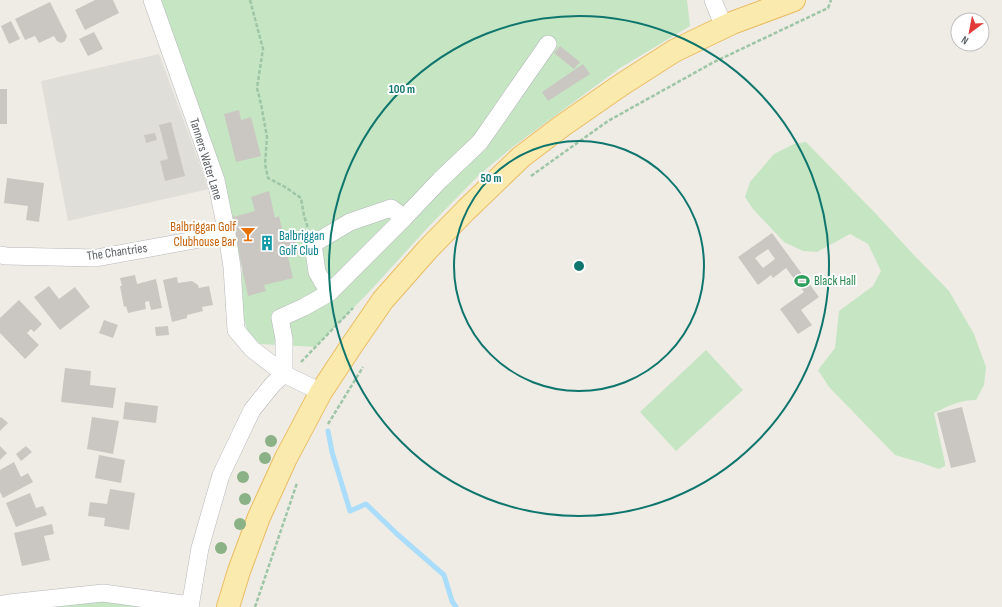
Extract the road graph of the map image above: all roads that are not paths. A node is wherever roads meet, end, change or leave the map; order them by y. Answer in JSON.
{"nodes":[{"id":1,"x":152,"y":0,"type":"edge"},
{"id":2,"x":714,"y":0,"type":"edge"},
{"id":3,"x":794,"y":0,"type":"edge"},
{"id":4,"x":764,"y":5,"type":"edge"},
{"id":5,"x":724,"y":27,"type":"junction"},
{"id":6,"x":548,"y":44,"type":"dead end"},
{"id":7,"x":404,"y":218,"type":"junction"},
{"id":8,"x":227,"y":234,"type":"junction"},
{"id":9,"x":2,"y":258,"type":"edge"},
{"id":10,"x":329,"y":293,"type":"junction"},
{"id":11,"x":284,"y":374,"type":"junction"},
{"id":12,"x":321,"y":392,"type":"junction"},
{"id":13,"x":7,"y":605,"type":"edge"},
{"id":14,"x":190,"y":606,"type":"edge"},
{"id":15,"x":228,"y":607,"type":"edge"}],
"edges":[{"from":1,"to":8,"type":"street","name":"Tanners Water Lane"},
{"from":2,"to":5,"type":"street"},
{"from":3,"to":4,"type":"main road"},
{"from":4,"to":5,"type":"main road"},
{"from":5,"to":12,"type":"main road"},
{"from":6,"to":7,"type":"street"},
{"from":7,"to":10,"type":"street"},
{"from":7,"to":10,"type":"street"},
{"from":8,"to":9,"type":"street","name":"The Chantries"},
{"from":8,"to":11,"type":"street","name":"Tanners Water Lane"},
{"from":10,"to":11,"type":"street"},
{"from":11,"to":12,"type":"street","name":"Tanners Water Lane"},
{"from":11,"to":14,"type":"street"},
{"from":12,"to":15,"type":"main road"},
{"from":13,"to":14,"type":"street"}]}
